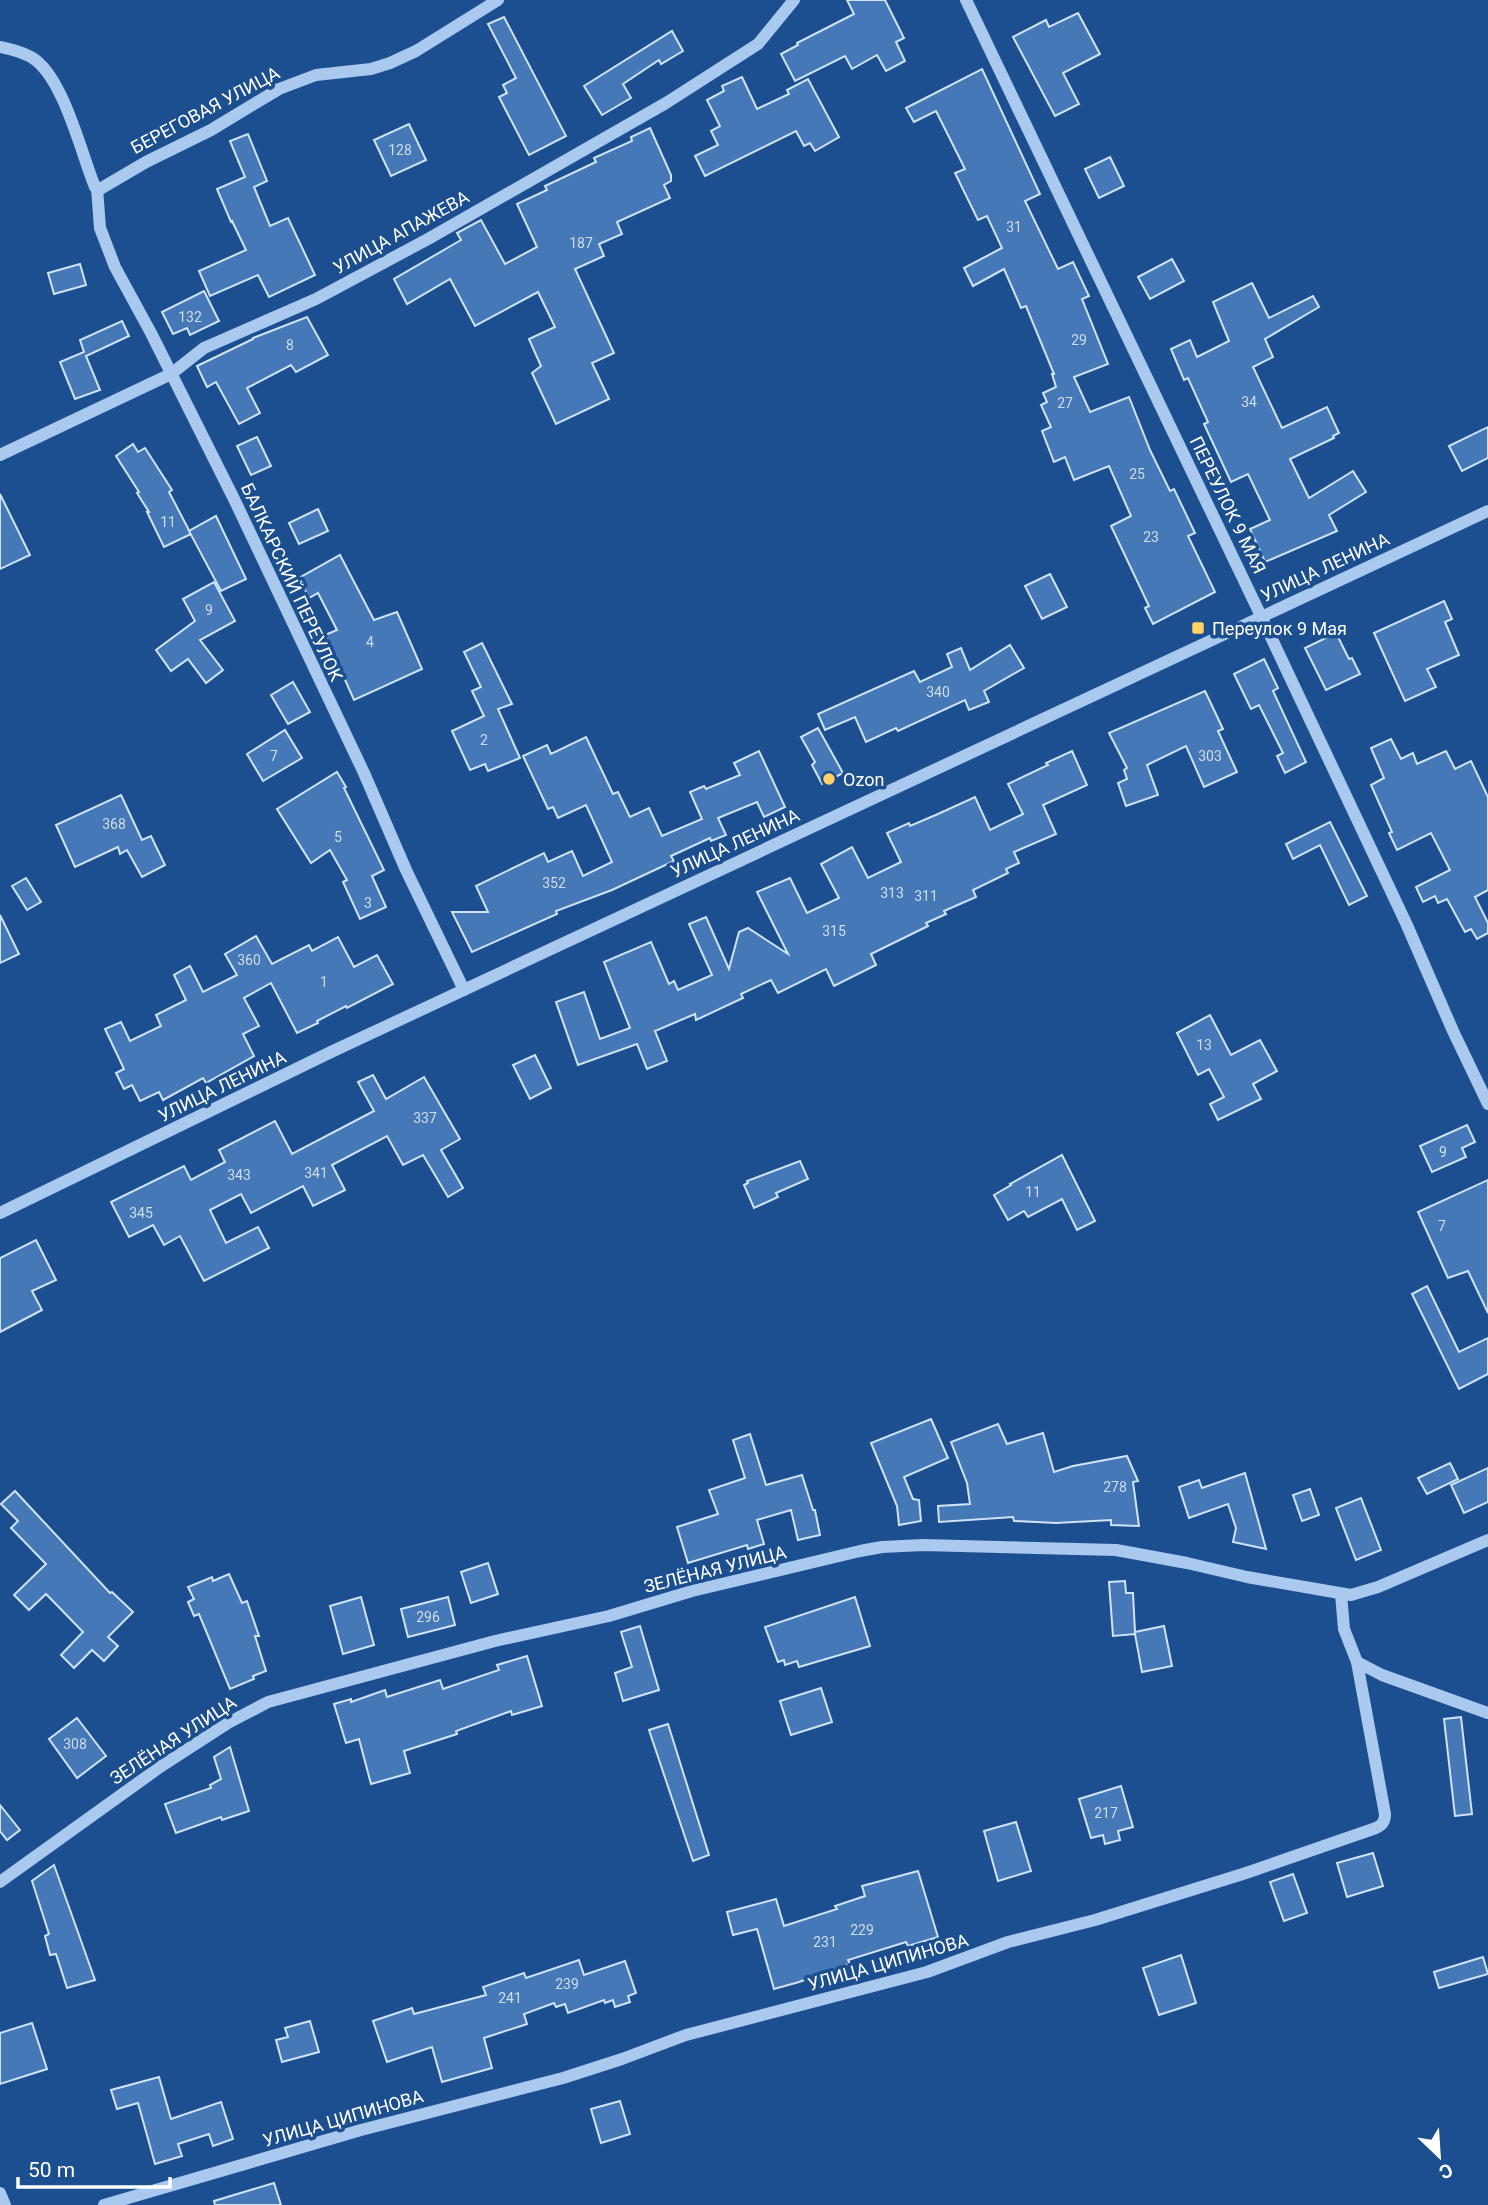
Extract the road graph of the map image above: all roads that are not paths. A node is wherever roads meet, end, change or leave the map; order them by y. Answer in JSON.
{"nodes":[{"id":1,"x":498,"y":0,"type":"edge"},
{"id":2,"x":794,"y":0,"type":"edge"},
{"id":3,"x":966,"y":0,"type":"edge"},
{"id":4,"x":0,"y":47,"type":"edge"},
{"id":5,"x":97,"y":188,"type":"junction"},
{"id":6,"x":171,"y":374,"type":"junction"},
{"id":7,"x":0,"y":455,"type":"edge"},
{"id":8,"x":1488,"y":511,"type":"edge"},
{"id":9,"x":1261,"y":616,"type":"junction"},
{"id":10,"x":464,"y":990,"type":"junction"},
{"id":11,"x":1488,"y":1104,"type":"edge"},
{"id":12,"x":0,"y":1213,"type":"edge"},
{"id":13,"x":1488,"y":1540,"type":"edge"},
{"id":14,"x":1341,"y":1594,"type":"junction"},
{"id":15,"x":1357,"y":1662,"type":"junction"},
{"id":16,"x":1488,"y":1713,"type":"edge"},
{"id":17,"x":0,"y":1882,"type":"edge"},
{"id":18,"x":0,"y":2193,"type":"edge"},
{"id":19,"x":5,"y":2205,"type":"edge"},
{"id":20,"x":104,"y":2205,"type":"edge"}],
"edges":[{"from":1,"to":5,"type":"street","name":"БЕРЕГОВАЯ УЛИЦА"},
{"from":2,"to":6,"type":"street","name":"УЛИЦА АПАЖЕВА"},
{"from":3,"to":9,"type":"street","name":"ПЕРЕУЛОК 9 МАЯ"},
{"from":4,"to":5,"type":"street"},
{"from":5,"to":6,"type":"street","name":"БАЛКАРСКИЙ ПЕРЕУЛОК"},
{"from":6,"to":7,"type":"street","name":"УЛИЦА АПАЖЕВА"},
{"from":6,"to":10,"type":"street","name":"БАЛКАРСКИЙ ПЕРЕУЛОК"},
{"from":8,"to":9,"type":"street","name":"УЛИЦА ЛЕНИНА"},
{"from":9,"to":10,"type":"street","name":"УЛИЦА ЛЕНИНА"},
{"from":9,"to":11,"type":"street","name":"ПЕРЕУЛОК 9 МАЯ"},
{"from":10,"to":12,"type":"street","name":"УЛИЦА ЛЕНИНА"},
{"from":13,"to":14,"type":"street","name":"ЗЕЛЁНАЯ УЛИЦА"},
{"from":14,"to":15,"type":"street","name":"УЛИЦА ЦИПИНОВА"},
{"from":14,"to":17,"type":"street","name":"ЗЕЛЁНАЯ УЛИЦА"},
{"from":15,"to":16,"type":"street"},
{"from":15,"to":20,"type":"street","name":"УЛИЦА ЦИПИНОВА"},
{"from":18,"to":19,"type":"street"}]}
